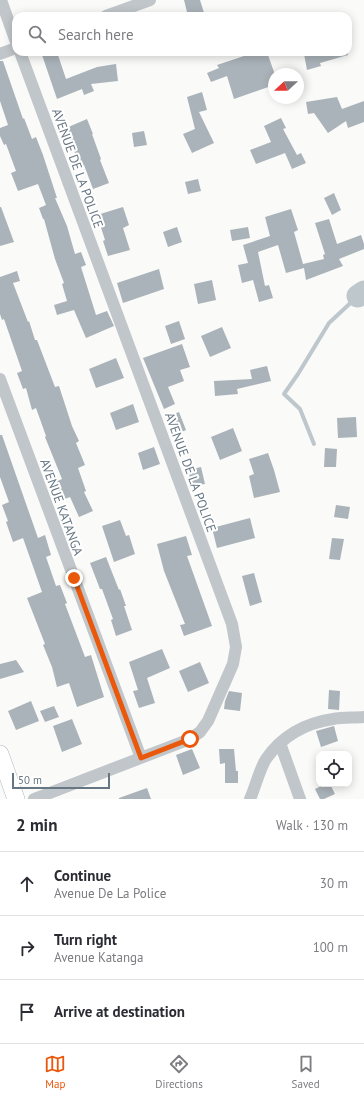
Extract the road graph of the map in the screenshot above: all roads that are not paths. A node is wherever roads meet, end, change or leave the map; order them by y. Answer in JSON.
{"nodes":[{"id":1,"x":0,"y":0,"type":"edge"},
{"id":2,"x":150,"y":0,"type":"edge"},
{"id":3,"x":117,"y":12,"type":"edge"},
{"id":4,"x":12,"y":32,"type":"edge"},
{"id":5,"x":12,"y":50,"type":"edge"},
{"id":6,"x":0,"y":54,"type":"edge"},
{"id":7,"x":21,"y":56,"type":"edge"},
{"id":8,"x":0,"y":379,"type":"edge"},
{"id":9,"x":364,"y":717,"type":"edge"},
{"id":10,"x":280,"y":743,"type":"junction"},
{"id":11,"x":0,"y":754,"type":"edge"},
{"id":12,"x":141,"y":758,"type":"junction"},
{"id":13,"x":16,"y":799,"type":"edge"},
{"id":14,"x":34,"y":799,"type":"edge"},
{"id":15,"x":250,"y":799,"type":"edge"},
{"id":16,"x":300,"y":799,"type":"edge"}],
"edges":[{"from":1,"to":4,"type":"street"},
{"from":2,"to":3,"type":"street"},
{"from":5,"to":6,"type":"street"},
{"from":7,"to":12,"type":"street","name":"AVENUE DE LA POLICE"},
{"from":8,"to":12,"type":"street","name":"AVENUE KATANGA"},
{"from":9,"to":10,"type":"street"},
{"from":10,"to":15,"type":"street"},
{"from":10,"to":16,"type":"street"},
{"from":11,"to":13,"type":"street"},
{"from":12,"to":14,"type":"street","name":"AVENUE DE LA POLICE"}]}
